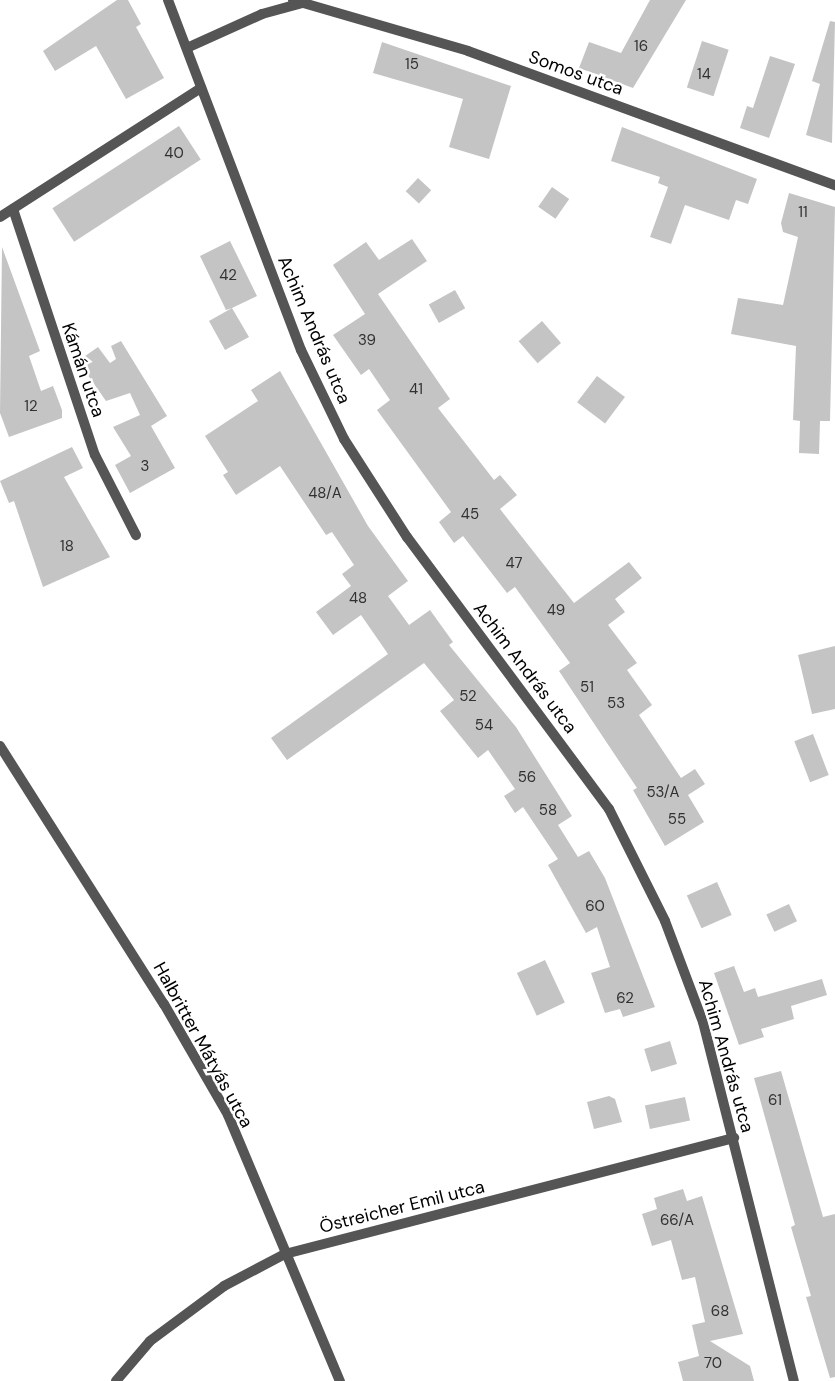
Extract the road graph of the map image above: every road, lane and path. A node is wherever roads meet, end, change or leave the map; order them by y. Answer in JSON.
{"nodes":[{"id":1,"x":168,"y":0,"type":"edge"},
{"id":2,"x":298,"y":1,"type":"edge"},
{"id":3,"x":189,"y":47,"type":"junction"},
{"id":4,"x":202,"y":88,"type":"junction"},
{"id":5,"x":835,"y":185,"type":"edge"},
{"id":6,"x":14,"y":209,"type":"junction"},
{"id":7,"x":0,"y":217,"type":"edge"},
{"id":8,"x":136,"y":535,"type":"dead end"},
{"id":9,"x":0,"y":746,"type":"edge"},
{"id":10,"x":734,"y":1138,"type":"junction"},
{"id":11,"x":284,"y":1254,"type":"junction"},
{"id":12,"x":116,"y":1381,"type":"edge"},
{"id":13,"x":340,"y":1381,"type":"edge"},
{"id":14,"x":794,"y":1381,"type":"edge"}],
"edges":[{"from":1,"to":3,"type":"street","name":"Achim András utca"},
{"from":2,"to":3,"type":"street","name":"Somos utca"},
{"from":2,"to":5,"type":"street","name":"Somos utca"},
{"from":3,"to":4,"type":"street","name":"Achim András utca"},
{"from":4,"to":6,"type":"street"},
{"from":4,"to":10,"type":"street","name":"Achim András utca"},
{"from":6,"to":7,"type":"street"},
{"from":6,"to":8,"type":"street","name":"Kámán utca"},
{"from":9,"to":11,"type":"street","name":"Halbritter Mátyás utca"},
{"from":10,"to":11,"type":"street","name":"Östreicher Emil utca"},
{"from":10,"to":14,"type":"street","name":"Achim András utca"},
{"from":11,"to":12,"type":"street","name":"Östreicher Emil utca"},
{"from":11,"to":13,"type":"street","name":"Halbritter Mátyás utca"}]}
